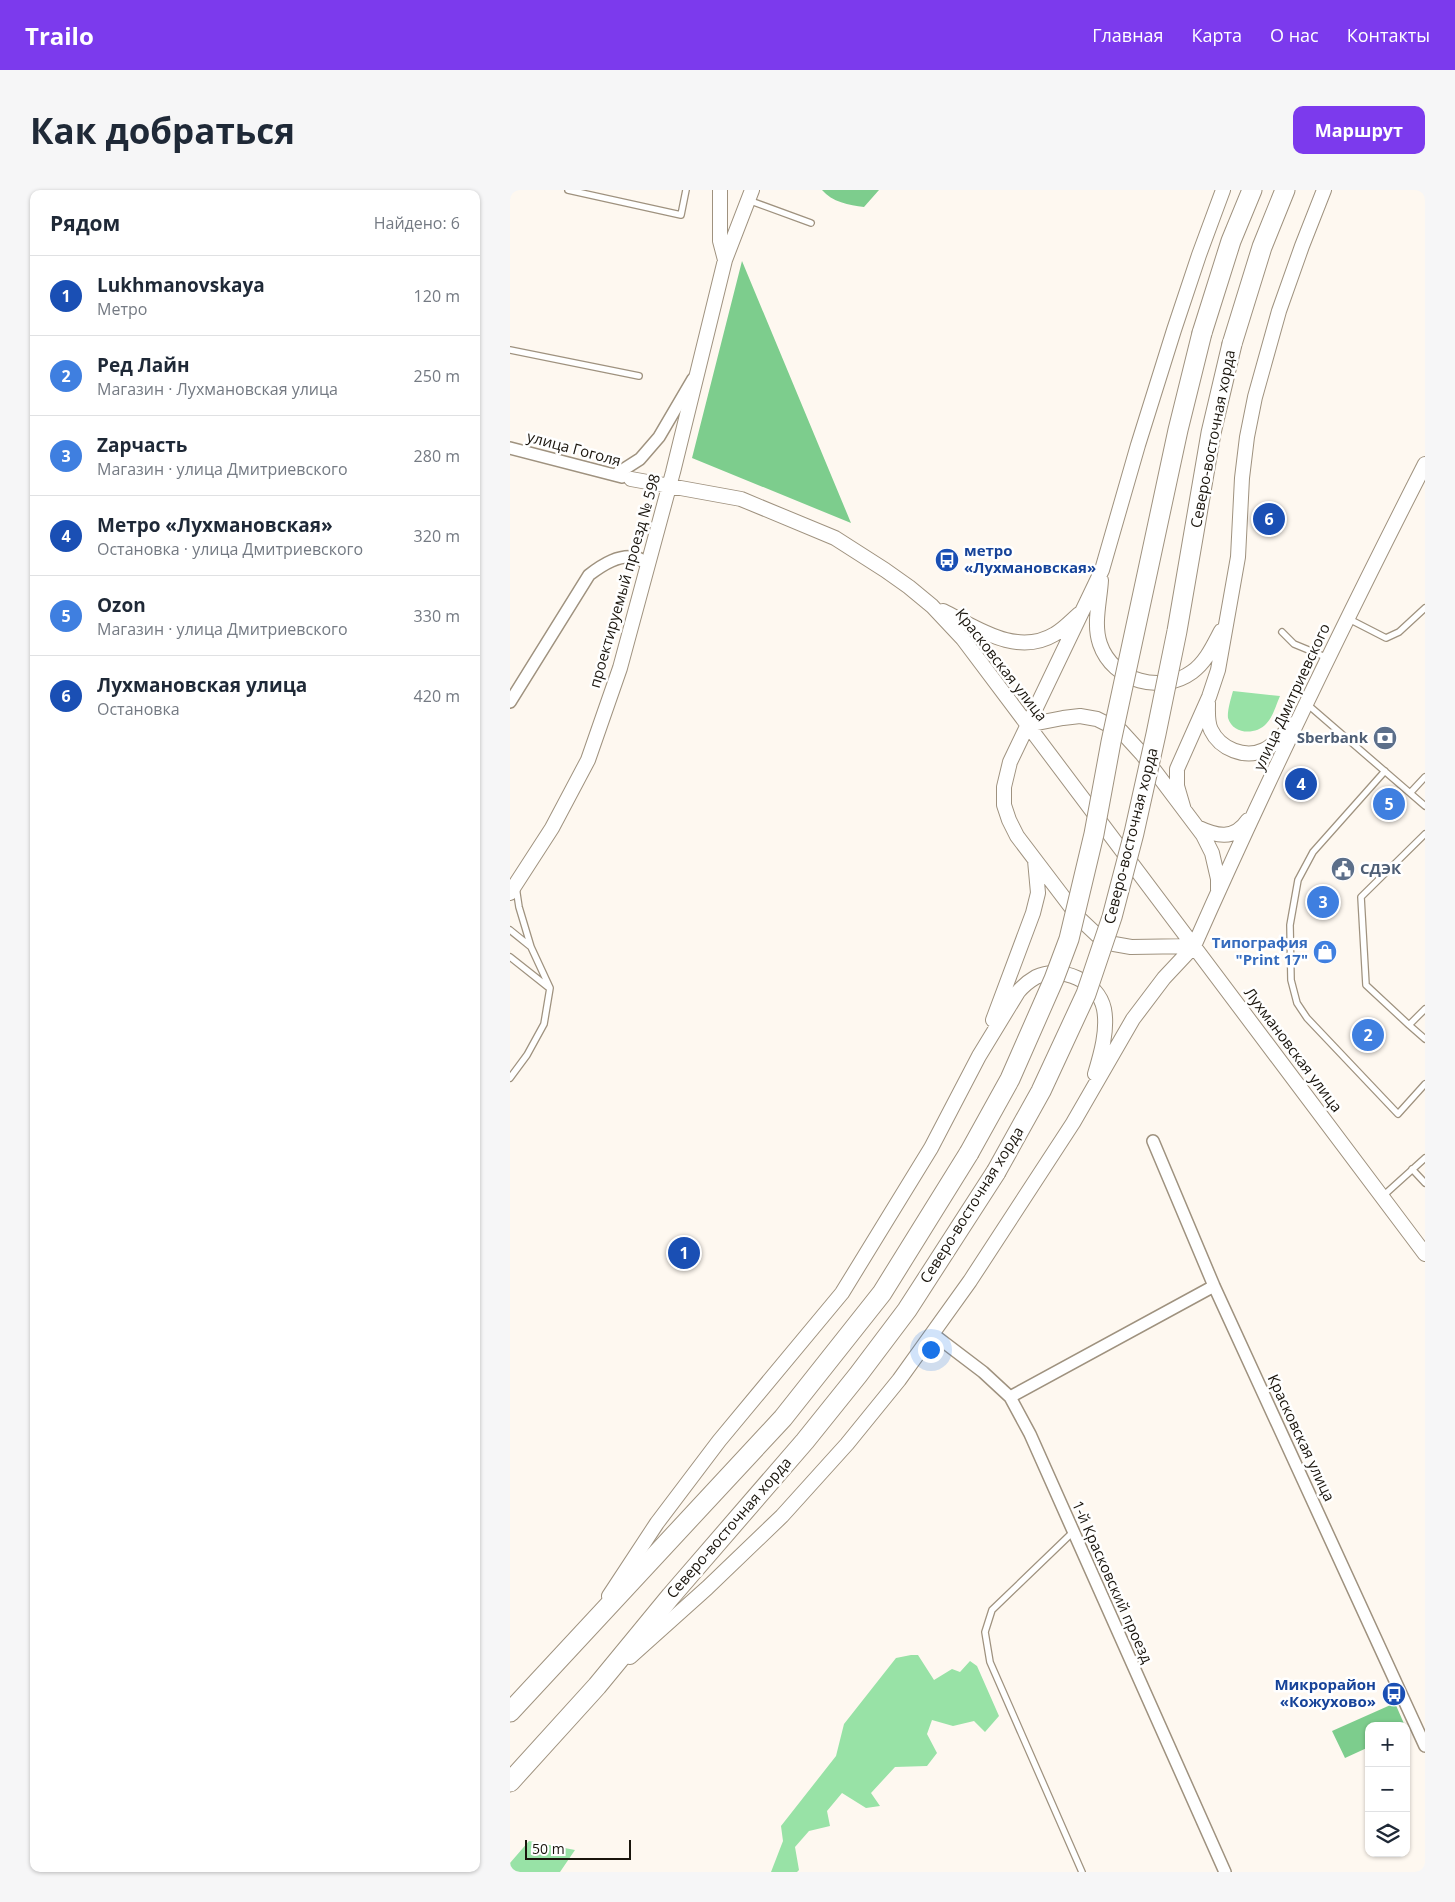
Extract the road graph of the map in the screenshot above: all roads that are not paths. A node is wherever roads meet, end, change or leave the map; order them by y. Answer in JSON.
{"nodes":[{"id":1,"x":568,"y":190,"type":"edge"},
{"id":2,"x":686,"y":190,"type":"edge"},
{"id":3,"x":720,"y":190,"type":"edge"},
{"id":4,"x":1223,"y":190,"type":"edge"},
{"id":5,"x":1252,"y":190,"type":"edge"},
{"id":6,"x":1285,"y":190,"type":"edge"},
{"id":7,"x":1324,"y":190,"type":"edge"},
{"id":8,"x":750,"y":195,"type":"edge"},
{"id":9,"x":811,"y":223,"type":"dead end"},
{"id":10,"x":725,"y":260,"type":"junction"},
{"id":11,"x":510,"y":350,"type":"edge"},
{"id":12,"x":698,"y":371,"type":"junction"},
{"id":13,"x":639,"y":376,"type":"dead end"},
{"id":14,"x":510,"y":448,"type":"edge"},
{"id":15,"x":1425,"y":464,"type":"edge"},
{"id":16,"x":615,"y":475,"type":"junction"},
{"id":17,"x":631,"y":480,"type":"joint"},
{"id":18,"x":669,"y":487,"type":"junction"},
{"id":19,"x":648,"y":565,"type":"junction"},
{"id":20,"x":1102,"y":570,"type":"junction"},
{"id":21,"x":932,"y":606,"type":"junction"},
{"id":22,"x":1425,"y":608,"type":"edge"},
{"id":23,"x":1083,"y":610,"type":"junction"},
{"id":24,"x":1229,"y":615,"type":"junction"},
{"id":25,"x":1347,"y":618,"type":"junction"},
{"id":26,"x":1282,"y":632,"type":"dead end"},
{"id":27,"x":1328,"y":658,"type":"junction"},
{"id":28,"x":1209,"y":697,"type":"junction"},
{"id":29,"x":510,"y":702,"type":"edge"},
{"id":30,"x":1304,"y":709,"type":"junction"},
{"id":31,"x":1027,"y":726,"type":"junction"},
{"id":32,"x":1385,"y":772,"type":"junction"},
{"id":33,"x":1425,"y":777,"type":"edge"},
{"id":34,"x":1412,"y":792,"type":"junction"},
{"id":35,"x":1080,"y":795,"type":"joint"},
{"id":36,"x":1260,"y":802,"type":"junction"},
{"id":37,"x":1425,"y":806,"type":"edge"},
{"id":38,"x":1184,"y":810,"type":"junction"},
{"id":39,"x":1197,"y":827,"type":"junction"},
{"id":40,"x":1425,"y":834,"type":"edge"},
{"id":41,"x":1035,"y":860,"type":"junction"},
{"id":42,"x":513,"y":889,"type":"edge"},
{"id":43,"x":1218,"y":892,"type":"junction"},
{"id":44,"x":510,"y":930,"type":"edge"},
{"id":45,"x":1194,"y":946,"type":"junction"},
{"id":46,"x":531,"y":947,"type":"junction"},
{"id":47,"x":510,"y":957,"type":"edge"},
{"id":48,"x":550,"y":988,"type":"junction"},
{"id":49,"x":1425,"y":1009,"type":"edge"},
{"id":50,"x":1409,"y":1025,"type":"junction"},
{"id":51,"x":1425,"y":1039,"type":"edge"},
{"id":52,"x":979,"y":1056,"type":"junction"},
{"id":53,"x":510,"y":1078,"type":"edge"},
{"id":54,"x":1425,"y":1084,"type":"edge"},
{"id":55,"x":1088,"y":1096,"type":"junction"},
{"id":56,"x":1153,"y":1141,"type":"dead end"},
{"id":57,"x":1425,"y":1158,"type":"edge"},
{"id":58,"x":1412,"y":1169,"type":"junction"},
{"id":59,"x":1425,"y":1183,"type":"edge"},
{"id":60,"x":1383,"y":1196,"type":"junction"},
{"id":61,"x":1425,"y":1254,"type":"edge"},
{"id":62,"x":1214,"y":1286,"type":"junction"},
{"id":63,"x":934,"y":1334,"type":"junction"},
{"id":64,"x":1010,"y":1397,"type":"junction"},
{"id":65,"x":1073,"y":1532,"type":"junction"},
{"id":66,"x":586,"y":1630,"type":"junction"},
{"id":67,"x":597,"y":1686,"type":"junction"},
{"id":68,"x":510,"y":1712,"type":"edge"},
{"id":69,"x":1425,"y":1746,"type":"edge"},
{"id":70,"x":510,"y":1782,"type":"edge"},
{"id":71,"x":1082,"y":1872,"type":"edge"},
{"id":72,"x":1225,"y":1872,"type":"edge"}],
"edges":[{"from":1,"to":2,"type":"lane"},
{"from":3,"to":10,"type":"street"},
{"from":4,"to":20,"type":"street"},
{"from":5,"to":66,"type":"highway","name":"Северо-восточная хорда","bridge":true},
{"from":6,"to":67,"type":"highway","name":"Северо-восточная хорда","bridge":true},
{"from":7,"to":24,"type":"street"},
{"from":8,"to":9,"type":"lane"},
{"from":8,"to":10,"type":"street","name":"проектируемый проезд № 598"},
{"from":10,"to":12,"type":"street","name":"проектируемый проезд № 598"},
{"from":11,"to":13,"type":"lane"},
{"from":12,"to":16,"type":"street"},
{"from":12,"to":18,"type":"street","name":"проектируемый проезд № 598"},
{"from":14,"to":16,"type":"street","name":"улица Гоголя"},
{"from":15,"to":25,"type":"street","name":"улица Дмитриевского"},
{"from":16,"to":17,"type":"street","name":"улица Гоголя"},
{"from":17,"to":18,"type":"street","name":"Красковская улица"},
{"from":18,"to":19,"type":"street","name":"проектируемый проезд № 598"},
{"from":18,"to":21,"type":"street","name":"Красковская улица"},
{"from":19,"to":29,"type":"street"},
{"from":19,"to":42,"type":"street","name":"проектируемый проезд № 598"},
{"from":20,"to":23,"type":"street"},
{"from":20,"to":24,"type":"street"},
{"from":21,"to":23,"type":"street"},
{"from":21,"to":31,"type":"street","name":"Красковская улица"},
{"from":22,"to":25,"type":"lane"},
{"from":23,"to":31,"type":"street"},
{"from":24,"to":28,"type":"street"},
{"from":25,"to":27,"type":"street","name":"улица Дмитриевского"},
{"from":26,"to":27,"type":"lane"},
{"from":27,"to":30,"type":"street","name":"улица Дмитриевского"},
{"from":28,"to":30,"type":"street"},
{"from":28,"to":38,"type":"street"},
{"from":30,"to":32,"type":"lane"},
{"from":30,"to":36,"type":"street","name":"улица Дмитриевского"},
{"from":31,"to":35,"type":"street","name":"Красковская улица"},
{"from":31,"to":38,"type":"street"},
{"from":31,"to":41,"type":"street"},
{"from":32,"to":34,"type":"lane"},
{"from":32,"to":54,"type":"lane"},
{"from":33,"to":34,"type":"lane"},
{"from":34,"to":37,"type":"lane"},
{"from":35,"to":45,"type":"street","name":"Лухмановская улица"},
{"from":36,"to":39,"type":"street"},
{"from":36,"to":43,"type":"street","name":"улица Дмитриевского"},
{"from":38,"to":39,"type":"street"},
{"from":39,"to":43,"type":"street"},
{"from":40,"to":50,"type":"lane"},
{"from":41,"to":45,"type":"street"},
{"from":41,"to":52,"type":"street"},
{"from":42,"to":46,"type":"lane"},
{"from":43,"to":45,"type":"street","name":"улица Дмитриевского"},
{"from":44,"to":46,"type":"lane"},
{"from":45,"to":55,"type":"street","name":"улица Дмитриевского"},
{"from":45,"to":60,"type":"street","name":"Лухмановская улица"},
{"from":46,"to":48,"type":"lane"},
{"from":47,"to":48,"type":"lane"},
{"from":48,"to":53,"type":"lane"},
{"from":49,"to":50,"type":"lane"},
{"from":50,"to":51,"type":"lane"},
{"from":52,"to":55,"type":"street"},
{"from":52,"to":66,"type":"street"},
{"from":55,"to":63,"type":"street"},
{"from":56,"to":62,"type":"street","name":"Красковская улица"},
{"from":57,"to":58,"type":"lane"},
{"from":58,"to":59,"type":"lane"},
{"from":58,"to":60,"type":"lane"},
{"from":60,"to":61,"type":"street","name":"Лухмановская улица"},
{"from":62,"to":64,"type":"street"},
{"from":62,"to":69,"type":"street","name":"Красковская улица"},
{"from":63,"to":64,"type":"street","name":"1-й Красковский проезд"},
{"from":63,"to":67,"type":"street"},
{"from":64,"to":65,"type":"street","name":"1-й Красковский проезд"},
{"from":65,"to":71,"type":"lane"},
{"from":65,"to":72,"type":"street","name":"1-й Красковский проезд"},
{"from":66,"to":68,"type":"highway","name":"Северо-восточная хорда"},
{"from":67,"to":70,"type":"highway","name":"Северо-восточная хорда"}]}
